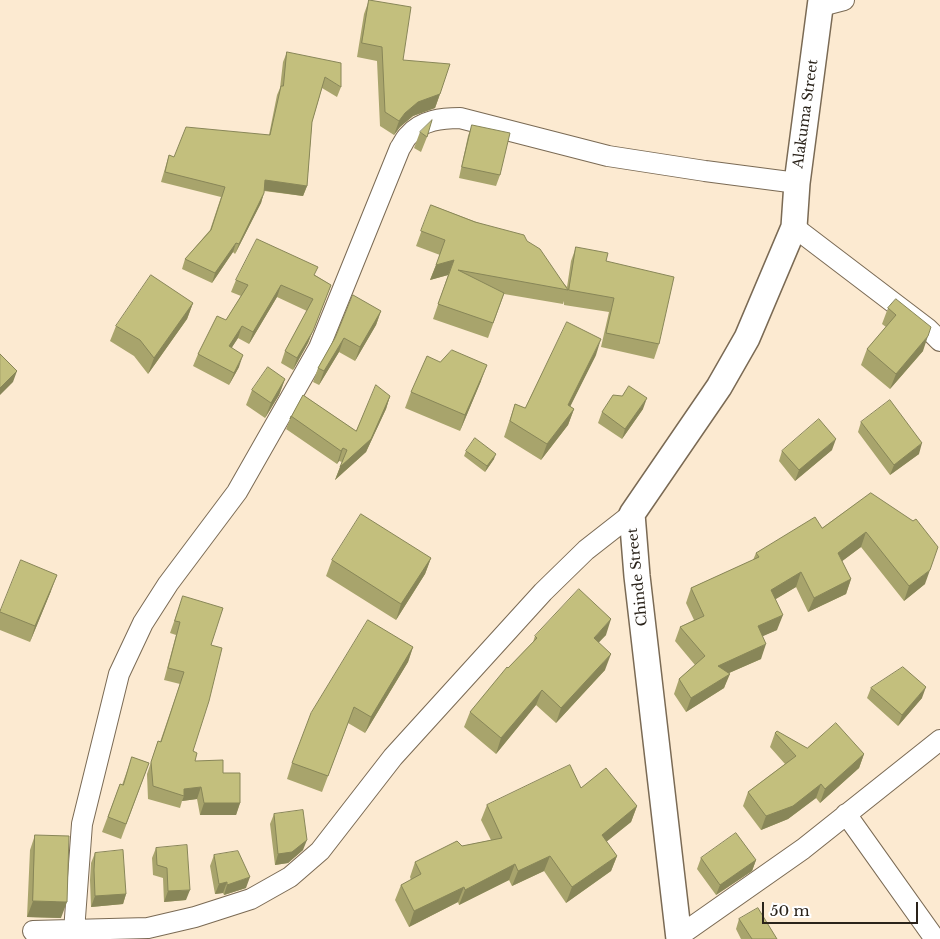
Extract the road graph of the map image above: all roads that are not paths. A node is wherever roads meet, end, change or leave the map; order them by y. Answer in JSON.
{"nodes":[{"id":1,"x":828,"y":2,"type":"edge"},
{"id":2,"x":797,"y":183,"type":"junction"},
{"id":3,"x":794,"y":228,"type":"junction"},
{"id":4,"x":940,"y":341,"type":"edge"},
{"id":5,"x":632,"y":514,"type":"junction"},
{"id":6,"x":940,"y":740,"type":"edge"},
{"id":7,"x":846,"y":814,"type":"junction"},
{"id":8,"x":32,"y":931,"type":"dead end"},
{"id":9,"x":74,"y":931,"type":"junction"},
{"id":10,"x":679,"y":937,"type":"edge"},
{"id":11,"x":935,"y":939,"type":"edge"}],
"edges":[{"from":1,"to":2,"type":"street","name":"Alakuma Street"},
{"from":2,"to":3,"type":"street","name":"Alakuma Street"},
{"from":2,"to":9,"type":"street"},
{"from":3,"to":4,"type":"street"},
{"from":3,"to":5,"type":"street","name":"Chinde Street"},
{"from":5,"to":9,"type":"street"},
{"from":5,"to":10,"type":"street","name":"Chinde Street"},
{"from":6,"to":7,"type":"street"},
{"from":7,"to":10,"type":"street"},
{"from":7,"to":11,"type":"street"},
{"from":8,"to":9,"type":"street"}]}
